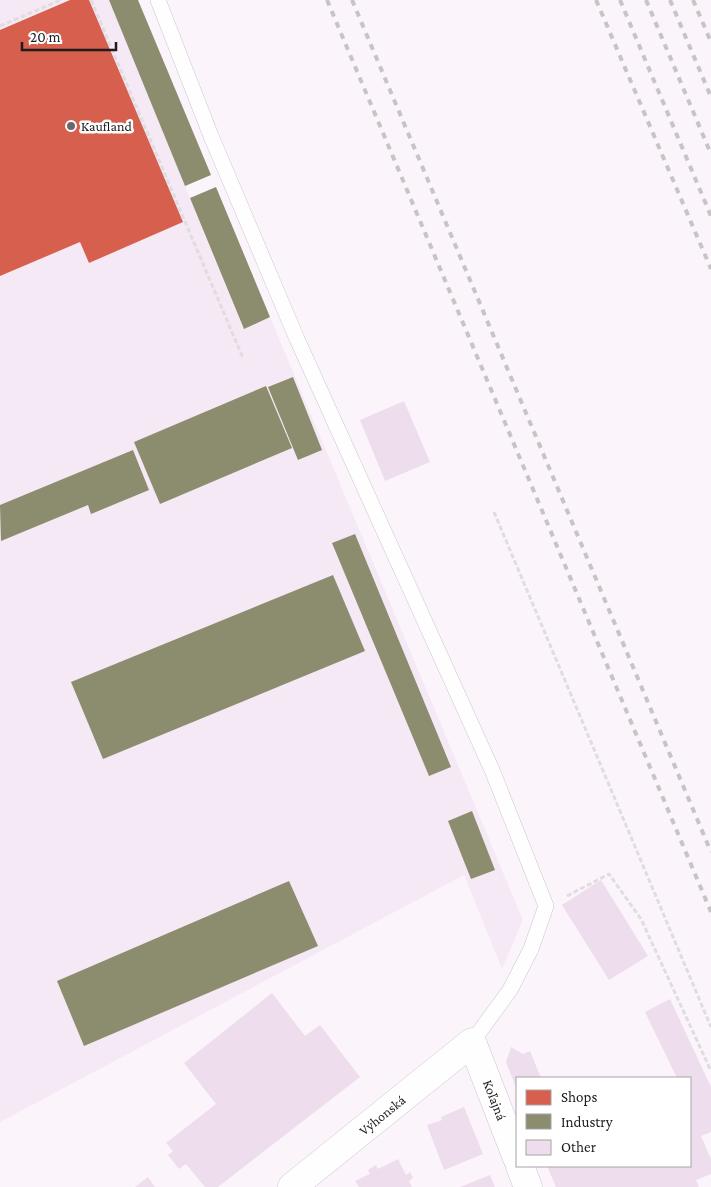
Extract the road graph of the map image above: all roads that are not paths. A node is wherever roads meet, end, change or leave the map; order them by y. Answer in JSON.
{"nodes":[{"id":1,"x":158,"y":0,"type":"edge"},
{"id":2,"x":472,"y":1042,"type":"junction"},
{"id":3,"x":516,"y":1155,"type":"edge"},
{"id":4,"x":520,"y":1167,"type":"edge"},
{"id":5,"x":292,"y":1187,"type":"edge"},
{"id":6,"x":528,"y":1187,"type":"edge"}],
"edges":[{"from":1,"to":2,"type":"lane"},
{"from":2,"to":3,"type":"street","name":"Koľajná"},
{"from":2,"to":5,"type":"street","name":"Výhonská"},
{"from":4,"to":6,"type":"street"}]}
